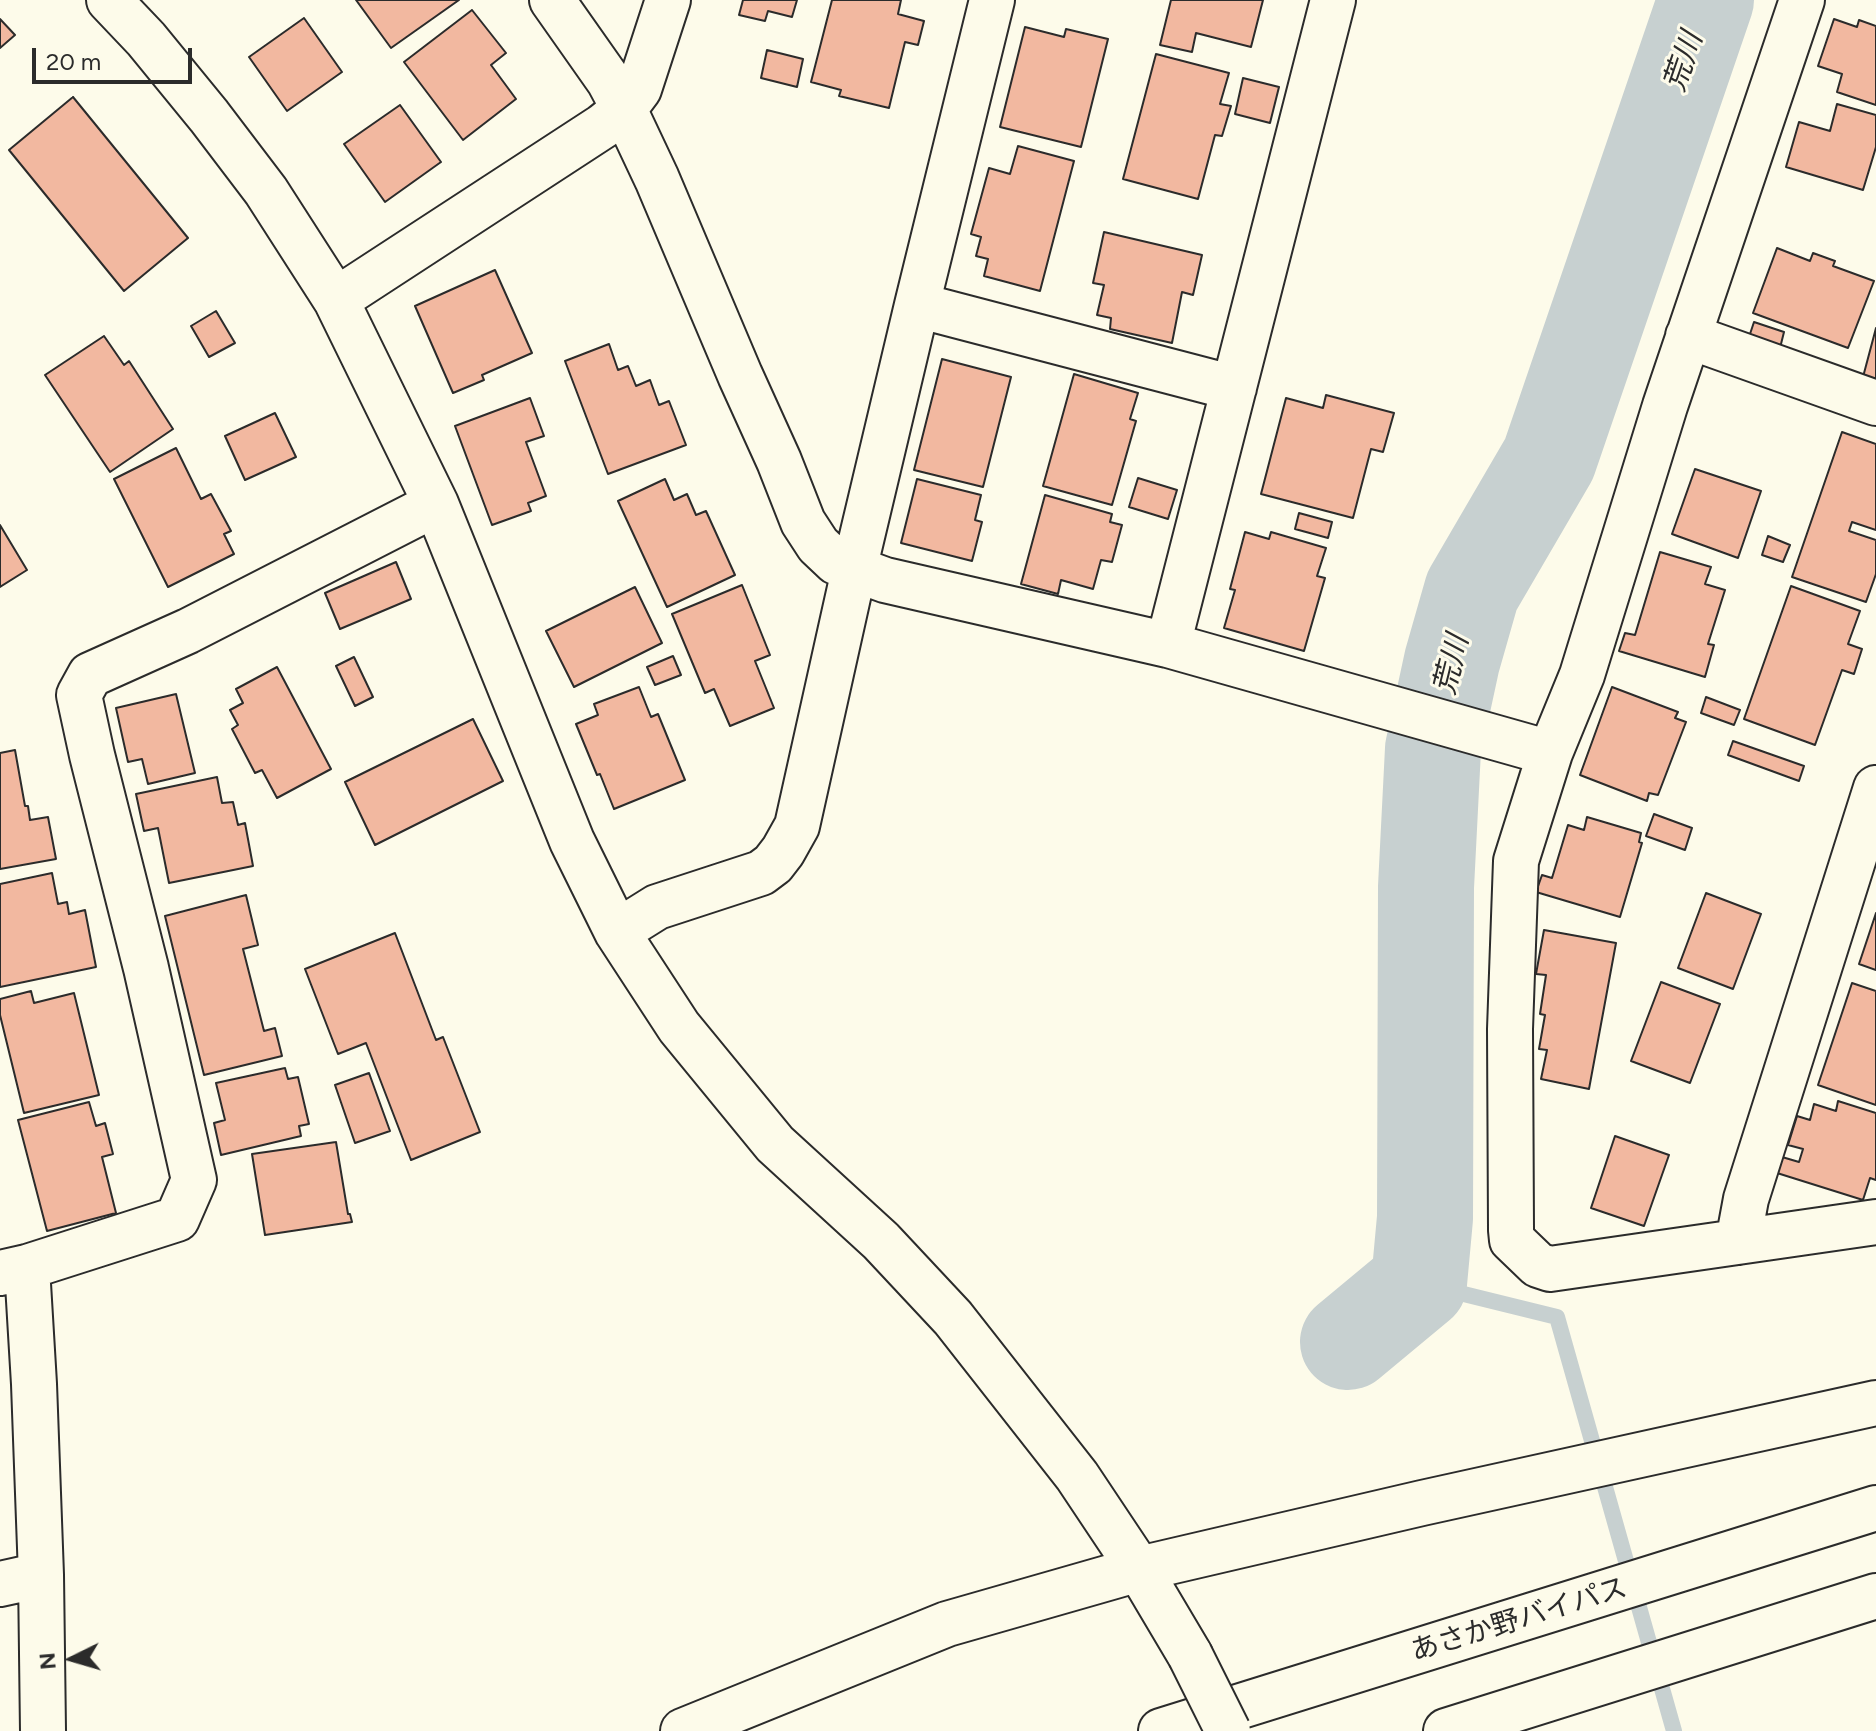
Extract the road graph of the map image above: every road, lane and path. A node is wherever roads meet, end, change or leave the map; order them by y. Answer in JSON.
{"nodes":[{"id":1,"x":109,"y":0,"type":"edge"},
{"id":2,"x":552,"y":0,"type":"edge"},
{"id":3,"x":668,"y":0,"type":"edge"},
{"id":4,"x":992,"y":0,"type":"edge"},
{"id":5,"x":1333,"y":0,"type":"edge"},
{"id":6,"x":1802,"y":0,"type":"edge"},
{"id":7,"x":624,"y":109,"type":"junction"},
{"id":8,"x":336,"y":300,"type":"junction"},
{"id":9,"x":917,"y":305,"type":"junction"},
{"id":10,"x":1688,"y":336,"type":"junction"},
{"id":11,"x":1234,"y":388,"type":"junction"},
{"id":12,"x":1876,"y":403,"type":"edge"},
{"id":13,"x":436,"y":504,"type":"junction"},
{"id":14,"x":854,"y":570,"type":"junction"},
{"id":15,"x":1168,"y":645,"type":"junction"},
{"id":16,"x":1550,"y":753,"type":"junction"},
{"id":17,"x":1876,"y":788,"type":"edge"},
{"id":18,"x":617,"y":932,"type":"junction"},
{"id":19,"x":1876,"y":1222,"type":"edge"},
{"id":20,"x":1738,"y":1242,"type":"junction"},
{"id":21,"x":13,"y":1270,"type":"edge"},
{"id":22,"x":1876,"y":1403,"type":"edge"},
{"id":23,"x":1876,"y":1508,"type":"edge"},
{"id":24,"x":1139,"y":1569,"type":"junction"},
{"id":25,"x":20,"y":1580,"type":"edge"},
{"id":26,"x":1876,"y":1596,"type":"edge"},
{"id":27,"x":43,"y":1731,"type":"edge"},
{"id":28,"x":683,"y":1731,"type":"edge"},
{"id":29,"x":1161,"y":1731,"type":"edge"},
{"id":30,"x":1228,"y":1731,"type":"edge"},
{"id":31,"x":1446,"y":1731,"type":"edge"}],
"edges":[{"from":1,"to":8,"type":"main road"},
{"from":2,"to":7,"type":"main road"},
{"from":3,"to":7,"type":"main road"},
{"from":4,"to":9,"type":"main road"},
{"from":5,"to":11,"type":"main road"},
{"from":6,"to":10,"type":"main road"},
{"from":7,"to":8,"type":"main road"},
{"from":7,"to":14,"type":"main road"},
{"from":8,"to":13,"type":"main road"},
{"from":9,"to":11,"type":"main road"},
{"from":9,"to":14,"type":"main road"},
{"from":10,"to":12,"type":"main road"},
{"from":10,"to":16,"type":"main road"},
{"from":11,"to":15,"type":"main road"},
{"from":13,"to":18,"type":"main road"},
{"from":13,"to":21,"type":"main road"},
{"from":14,"to":15,"type":"main road"},
{"from":14,"to":18,"type":"main road"},
{"from":15,"to":16,"type":"main road"},
{"from":16,"to":20,"type":"main road"},
{"from":17,"to":20,"type":"main road"},
{"from":18,"to":24,"type":"main road"},
{"from":19,"to":20,"type":"main road"},
{"from":21,"to":25,"type":"main road"},
{"from":22,"to":24,"type":"main road"},
{"from":23,"to":29,"type":"main road","name":"あさか野バイパス"},
{"from":24,"to":28,"type":"main road"},
{"from":24,"to":30,"type":"main road","bridge":true},
{"from":25,"to":27,"type":"main road"},
{"from":26,"to":31,"type":"main road"}]}
